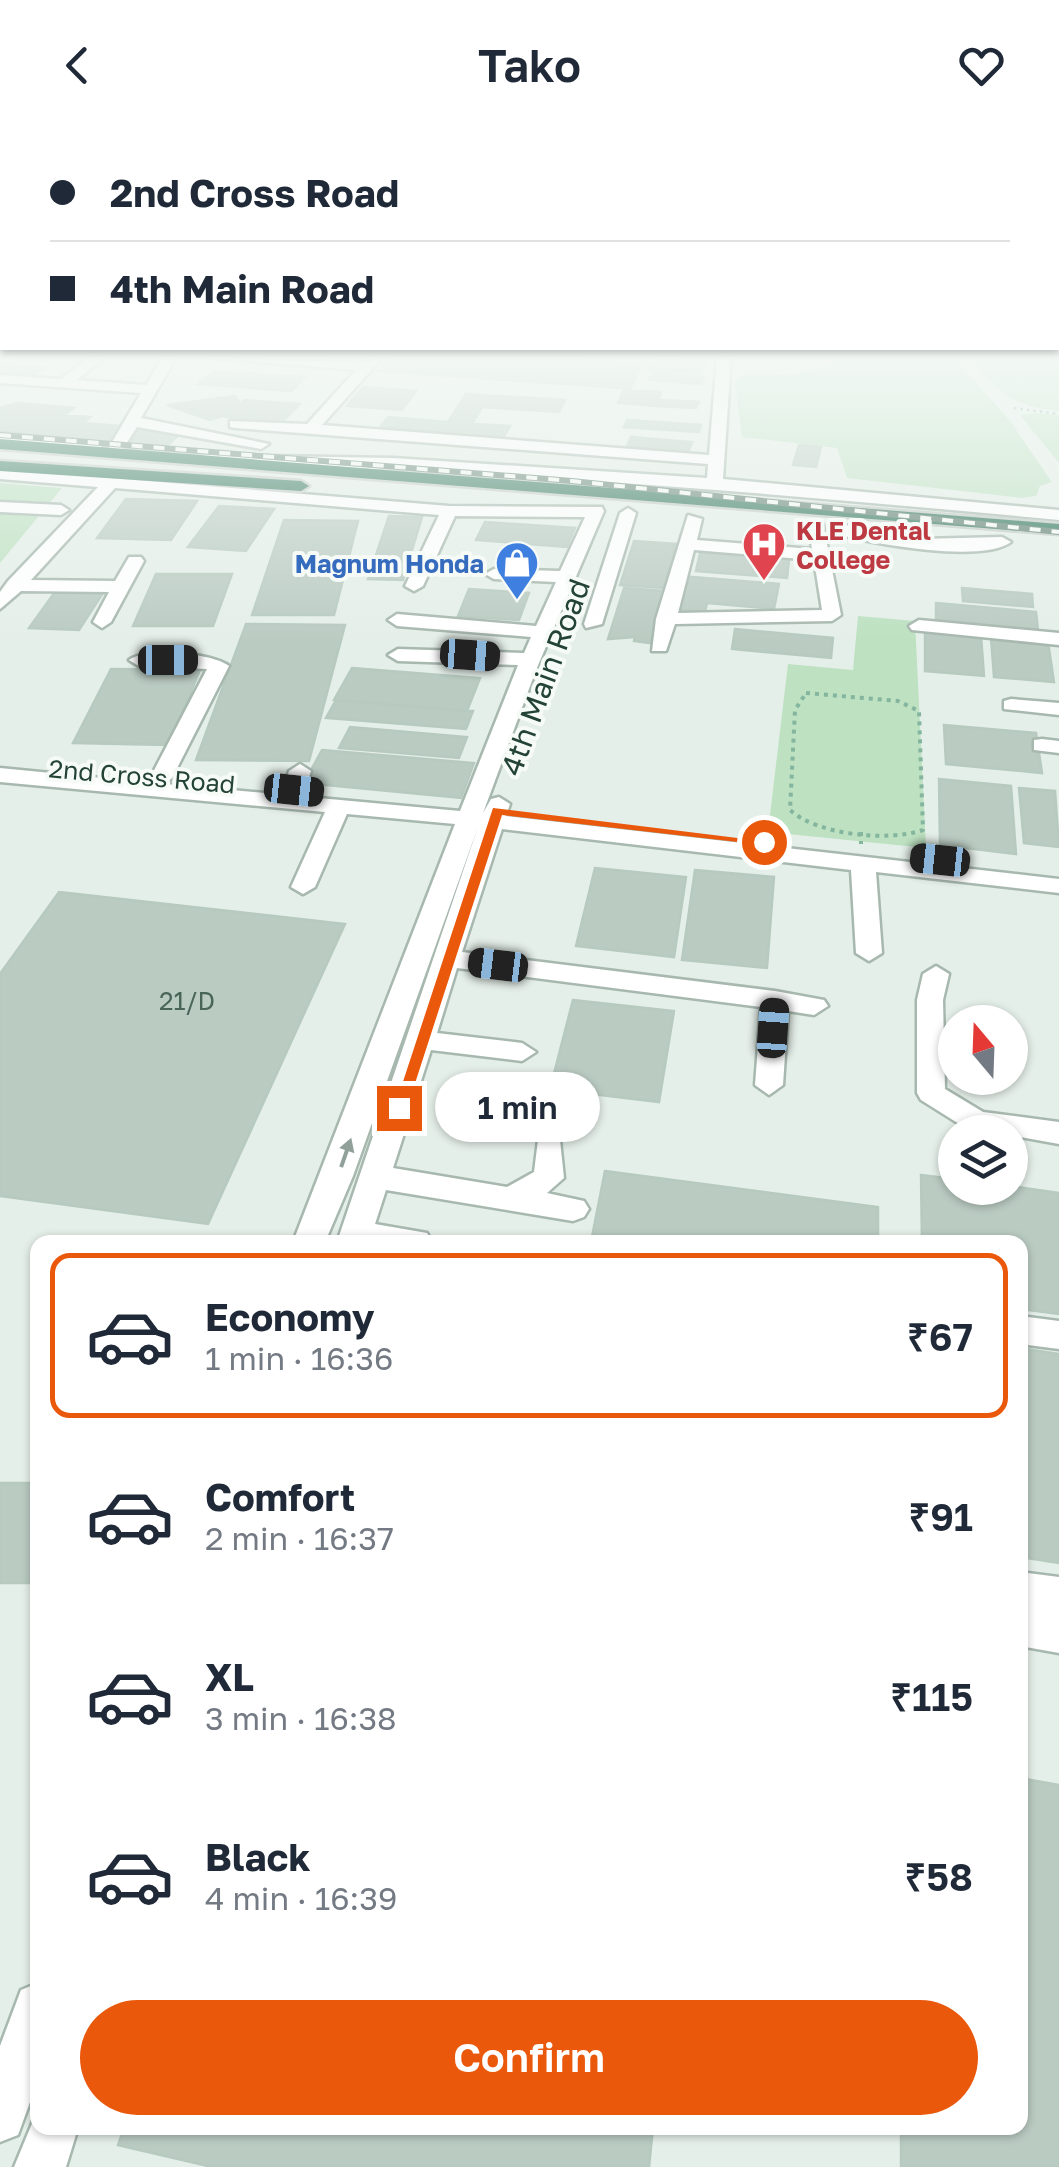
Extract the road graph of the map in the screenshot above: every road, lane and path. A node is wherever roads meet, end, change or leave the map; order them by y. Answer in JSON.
{"nodes":[{"id":1,"x":65,"y":453,"type":"edge"},
{"id":2,"x":104,"y":453,"type":"edge"},
{"id":3,"x":112,"y":453,"type":"edge"},
{"id":4,"x":300,"y":453,"type":"edge"},
{"id":5,"x":626,"y":453,"type":"edge"},
{"id":6,"x":717,"y":453,"type":"edge"},
{"id":7,"x":0,"y":458,"type":"edge"},
{"id":8,"x":108,"y":459,"type":"junction"},
{"id":9,"x":717,"y":460,"type":"junction"},
{"id":10,"x":0,"y":466,"type":"edge"},
{"id":11,"x":390,"y":470,"type":"junction"},
{"id":12,"x":320,"y":472,"type":"junction"},
{"id":13,"x":0,"y":474,"type":"edge"},
{"id":14,"x":75,"y":481,"type":"junction"},
{"id":15,"x":714,"y":483,"type":"junction"},
{"id":16,"x":110,"y":484,"type":"junction"},
{"id":17,"x":293,"y":486,"type":"junction"},
{"id":18,"x":0,"y":506,"type":"edge"},
{"id":19,"x":61,"y":510,"type":"junction"},
{"id":20,"x":449,"y":511,"type":"junction"},
{"id":21,"x":612,"y":512,"type":"junction"},
{"id":22,"x":1059,"y":515,"type":"edge"},
{"id":23,"x":694,"y":518,"type":"junction"},
{"id":24,"x":817,"y":528,"type":"junction"},
{"id":25,"x":839,"y":529,"type":"joint"},
{"id":26,"x":1059,"y":529,"type":"edge"},
{"id":27,"x":1002,"y":542,"type":"joint"},
{"id":28,"x":686,"y":544,"type":"junction"},
{"id":29,"x":1059,"y":545,"type":"edge"},
{"id":30,"x":820,"y":555,"type":"junction"},
{"id":31,"x":135,"y":561,"type":"dead end"},
{"id":32,"x":494,"y":574,"type":"dead end"},
{"id":33,"x":566,"y":578,"type":"junction"},
{"id":34,"x":7,"y":585,"type":"edge"},
{"id":35,"x":414,"y":586,"type":"dead end"},
{"id":36,"x":120,"y":588,"type":"junction"},
{"id":37,"x":0,"y":603,"type":"edge"},
{"id":38,"x":665,"y":619,"type":"junction"},
{"id":39,"x":397,"y":620,"type":"dead end"},
{"id":40,"x":102,"y":622,"type":"dead end"},
{"id":41,"x":594,"y":624,"type":"dead end"},
{"id":42,"x":919,"y":626,"type":"dead end"},
{"id":43,"x":542,"y":632,"type":"junction"},
{"id":44,"x":1059,"y":638,"type":"edge"},
{"id":45,"x":659,"y":647,"type":"dead end"},
{"id":46,"x":398,"y":655,"type":"dead end"},
{"id":47,"x":531,"y":659,"type":"junction"},
{"id":48,"x":139,"y":660,"type":"dead end"},
{"id":49,"x":1012,"y":704,"type":"dead end"},
{"id":50,"x":1059,"y":709,"type":"edge"},
{"id":51,"x":0,"y":763,"type":"edge"},
{"id":52,"x":0,"y":775,"type":"edge"},
{"id":53,"x":161,"y":778,"type":"junction"},
{"id":54,"x":340,"y":806,"type":"junction"},
{"id":55,"x":485,"y":815,"type":"junction"},
{"id":56,"x":862,"y":850,"type":"junction"},
{"id":57,"x":1059,"y":873,"type":"edge"},
{"id":58,"x":1059,"y":886,"type":"edge"},
{"id":59,"x":303,"y":887,"type":"dead end"},
{"id":60,"x":869,"y":953,"type":"dead end"},
{"id":61,"x":450,"y":959,"type":"junction"},
{"id":62,"x":936,"y":974,"type":"dead end"},
{"id":63,"x":775,"y":1000,"type":"junction"},
{"id":64,"x":814,"y":1006,"type":"dead end"},
{"id":65,"x":422,"y":1040,"type":"junction"},
{"id":66,"x":522,"y":1052,"type":"dead end"},
{"id":67,"x":769,"y":1084,"type":"dead end"},
{"id":68,"x":1059,"y":1133,"type":"edge"},
{"id":69,"x":549,"y":1148,"type":"dead end"},
{"id":70,"x":376,"y":1176,"type":"junction"},
{"id":71,"x":511,"y":1199,"type":"junction"},
{"id":72,"x":573,"y":1209,"type":"dead end"},
{"id":73,"x":311,"y":1235,"type":"edge"},
{"id":74,"x":356,"y":1235,"type":"edge"},
{"id":75,"x":1028,"y":1331,"type":"edge"},
{"id":76,"x":1059,"y":1335,"type":"edge"},
{"id":77,"x":1028,"y":1591,"type":"edge"},
{"id":78,"x":1059,"y":1596,"type":"edge"},
{"id":79,"x":1028,"y":1628,"type":"edge"},
{"id":80,"x":1059,"y":1634,"type":"edge"},
{"id":81,"x":30,"y":2029,"type":"edge"},
{"id":82,"x":0,"y":2116,"type":"edge"},
{"id":83,"x":51,"y":2135,"type":"edge"},
{"id":84,"x":40,"y":2167,"type":"edge"}],
"edges":[{"from":1,"to":8,"type":"street"},
{"from":2,"to":12,"type":"highway"},
{"from":3,"to":8,"type":"street"},
{"from":4,"to":11,"type":"street"},
{"from":5,"to":9,"type":"street"},
{"from":6,"to":9,"type":"street"},
{"from":7,"to":8,"type":"highway"},
{"from":8,"to":11,"type":"street"},
{"from":8,"to":12,"type":"highway"},
{"from":8,"to":17,"type":"highway"},
{"from":9,"to":15,"type":"street"},
{"from":10,"to":17,"type":"highway"},
{"from":11,"to":12,"type":"highway"},
{"from":11,"to":15,"type":"street"},
{"from":11,"to":26,"type":"highway"},
{"from":13,"to":14,"type":"street"},
{"from":14,"to":16,"type":"street"},
{"from":14,"to":19,"type":"street"},
{"from":15,"to":22,"type":"street"},
{"from":16,"to":20,"type":"street"},
{"from":16,"to":34,"type":"street"},
{"from":17,"to":21,"type":"highway"},
{"from":18,"to":19,"type":"street"},
{"from":19,"to":34,"type":"street"},
{"from":20,"to":21,"type":"street"},
{"from":20,"to":35,"type":"street"},
{"from":21,"to":23,"type":"highway"},
{"from":21,"to":33,"type":"street"},
{"from":21,"to":41,"type":"street"},
{"from":21,"to":55,"type":"street","name":"4th Main Road"},
{"from":23,"to":24,"type":"highway"},
{"from":23,"to":28,"type":"street"},
{"from":24,"to":25,"type":"highway"},
{"from":24,"to":30,"type":"street"},
{"from":25,"to":27,"type":"street"},
{"from":27,"to":29,"type":"highway"},
{"from":28,"to":30,"type":"street"},
{"from":28,"to":38,"type":"street"},
{"from":30,"to":38,"type":"street"},
{"from":31,"to":36,"type":"street"},
{"from":32,"to":33,"type":"street"},
{"from":33,"to":43,"type":"street"},
{"from":34,"to":36,"type":"street"},
{"from":34,"to":37,"type":"street"},
{"from":36,"to":40,"type":"street"},
{"from":38,"to":45,"type":"street"},
{"from":39,"to":43,"type":"street"},
{"from":42,"to":44,"type":"street"},
{"from":43,"to":47,"type":"street"},
{"from":46,"to":47,"type":"street"},
{"from":47,"to":55,"type":"street"},
{"from":48,"to":53,"type":"street"},
{"from":49,"to":50,"type":"street"},
{"from":51,"to":53,"type":"street","name":"2nd Cross Road"},
{"from":52,"to":54,"type":"street"},
{"from":53,"to":55,"type":"street","name":"2nd Cross Road"},
{"from":54,"to":55,"type":"street"},
{"from":54,"to":59,"type":"street"},
{"from":55,"to":56,"type":"street","name":"2nd Cross Road"},
{"from":55,"to":61,"type":"street","name":"4th Main Road"},
{"from":73,"to":55,"type":"street","name":"4th Main Road","one_way":true},
{"from":56,"to":56,"type":"path"},
{"from":56,"to":57,"type":"street","name":"2nd Cross Road"},
{"from":56,"to":58,"type":"street","name":"2nd Cross Road"},
{"from":56,"to":60,"type":"street"},
{"from":61,"to":63,"type":"street"},
{"from":61,"to":65,"type":"street","name":"4th Main Road"},
{"from":62,"to":68,"type":"street"},
{"from":63,"to":64,"type":"street"},
{"from":63,"to":67,"type":"street"},
{"from":65,"to":66,"type":"street"},
{"from":65,"to":70,"type":"street","name":"4th Main Road"},
{"from":69,"to":71,"type":"street"},
{"from":70,"to":71,"type":"street"},
{"from":70,"to":74,"type":"street","name":"4th Main Road"},
{"from":71,"to":72,"type":"street"},
{"from":75,"to":76,"type":"street"},
{"from":77,"to":78,"type":"street"},
{"from":79,"to":80,"type":"street"},
{"from":81,"to":82,"type":"street"},
{"from":83,"to":84,"type":"street"}]}
